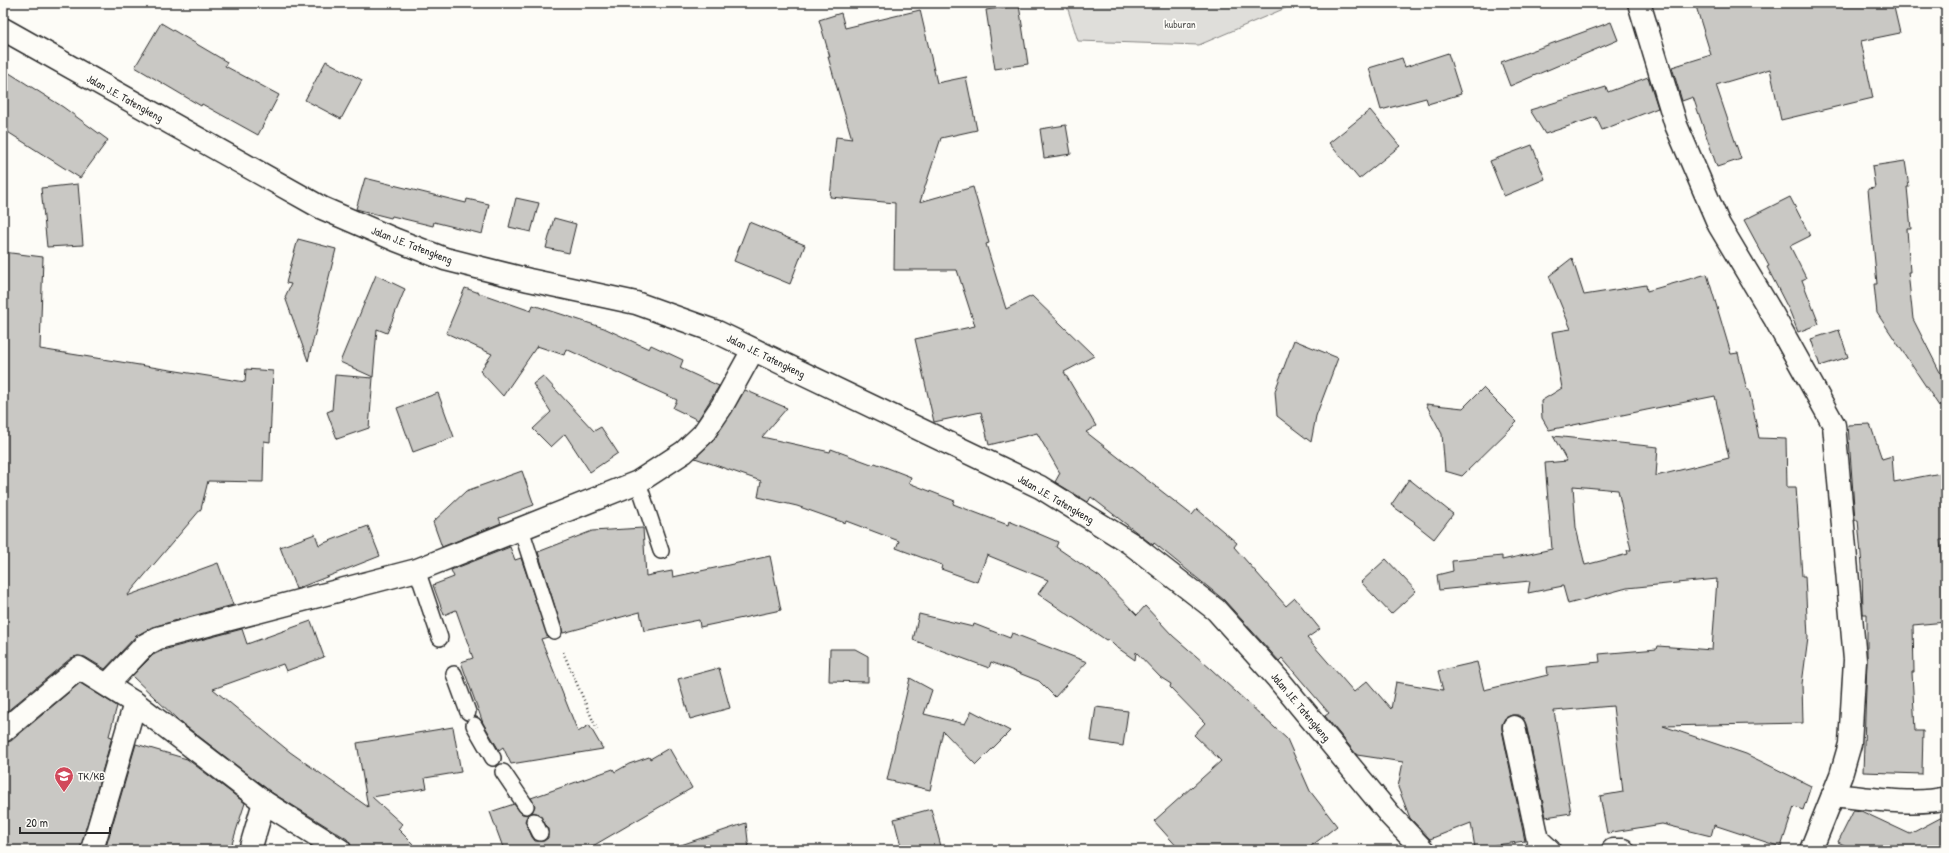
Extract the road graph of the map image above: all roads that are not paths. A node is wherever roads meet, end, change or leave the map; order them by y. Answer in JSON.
{"nodes":[{"id":1,"x":1639,"y":3,"type":"edge"},
{"id":2,"x":3,"y":29,"type":"edge"},
{"id":3,"x":753,"y":350,"type":"junction"},
{"id":4,"x":638,"y":482,"type":"junction"},
{"id":5,"x":521,"y":529,"type":"junction"},
{"id":6,"x":661,"y":551,"type":"dead end"},
{"id":7,"x":417,"y":570,"type":"junction"},
{"id":8,"x":554,"y":631,"type":"road end"},
{"id":9,"x":440,"y":638,"type":"dead end"},
{"id":10,"x":454,"y":674,"type":"dead end"},
{"id":11,"x":108,"y":684,"type":"junction"},
{"id":12,"x":135,"y":703,"type":"junction"},
{"id":13,"x":1514,"y":727,"type":"dead end"},
{"id":14,"x":3,"y":731,"type":"edge"},
{"id":15,"x":493,"y":758,"type":"dead end"},
{"id":16,"x":503,"y":772,"type":"dead end"},
{"id":17,"x":1833,"y":794,"type":"junction"},
{"id":18,"x":1946,"y":798,"type":"edge"},
{"id":19,"x":264,"y":802,"type":"junction"},
{"id":20,"x":526,"y":806,"type":"dead end"},
{"id":21,"x":92,"y":850,"type":"edge"},
{"id":22,"x":250,"y":850,"type":"edge"},
{"id":23,"x":340,"y":850,"type":"edge"},
{"id":24,"x":1423,"y":850,"type":"edge"},
{"id":25,"x":1549,"y":850,"type":"edge"},
{"id":26,"x":1614,"y":850,"type":"edge"},
{"id":27,"x":1623,"y":850,"type":"edge"},
{"id":28,"x":1811,"y":850,"type":"edge"}],
"edges":[{"from":1,"to":17,"type":"street"},
{"from":2,"to":3,"type":"street","name":"Jalan J.E. Tatengkeng"},
{"from":3,"to":4,"type":"street"},
{"from":3,"to":24,"type":"street","name":"Jalan J.E. Tatengkeng"},
{"from":4,"to":5,"type":"street"},
{"from":4,"to":6,"type":"lane"},
{"from":5,"to":7,"type":"street"},
{"from":5,"to":8,"type":"lane"},
{"from":7,"to":9,"type":"lane"},
{"from":7,"to":11,"type":"street"},
{"from":10,"to":15,"type":"lane"},
{"from":11,"to":12,"type":"street"},
{"from":11,"to":14,"type":"street"},
{"from":12,"to":19,"type":"street"},
{"from":12,"to":21,"type":"street"},
{"from":13,"to":25,"type":"street"},
{"from":16,"to":20,"type":"lane"},
{"from":17,"to":18,"type":"street"},
{"from":17,"to":28,"type":"street"},
{"from":19,"to":22,"type":"street"},
{"from":19,"to":23,"type":"street"},
{"from":26,"to":27,"type":"street"}]}
